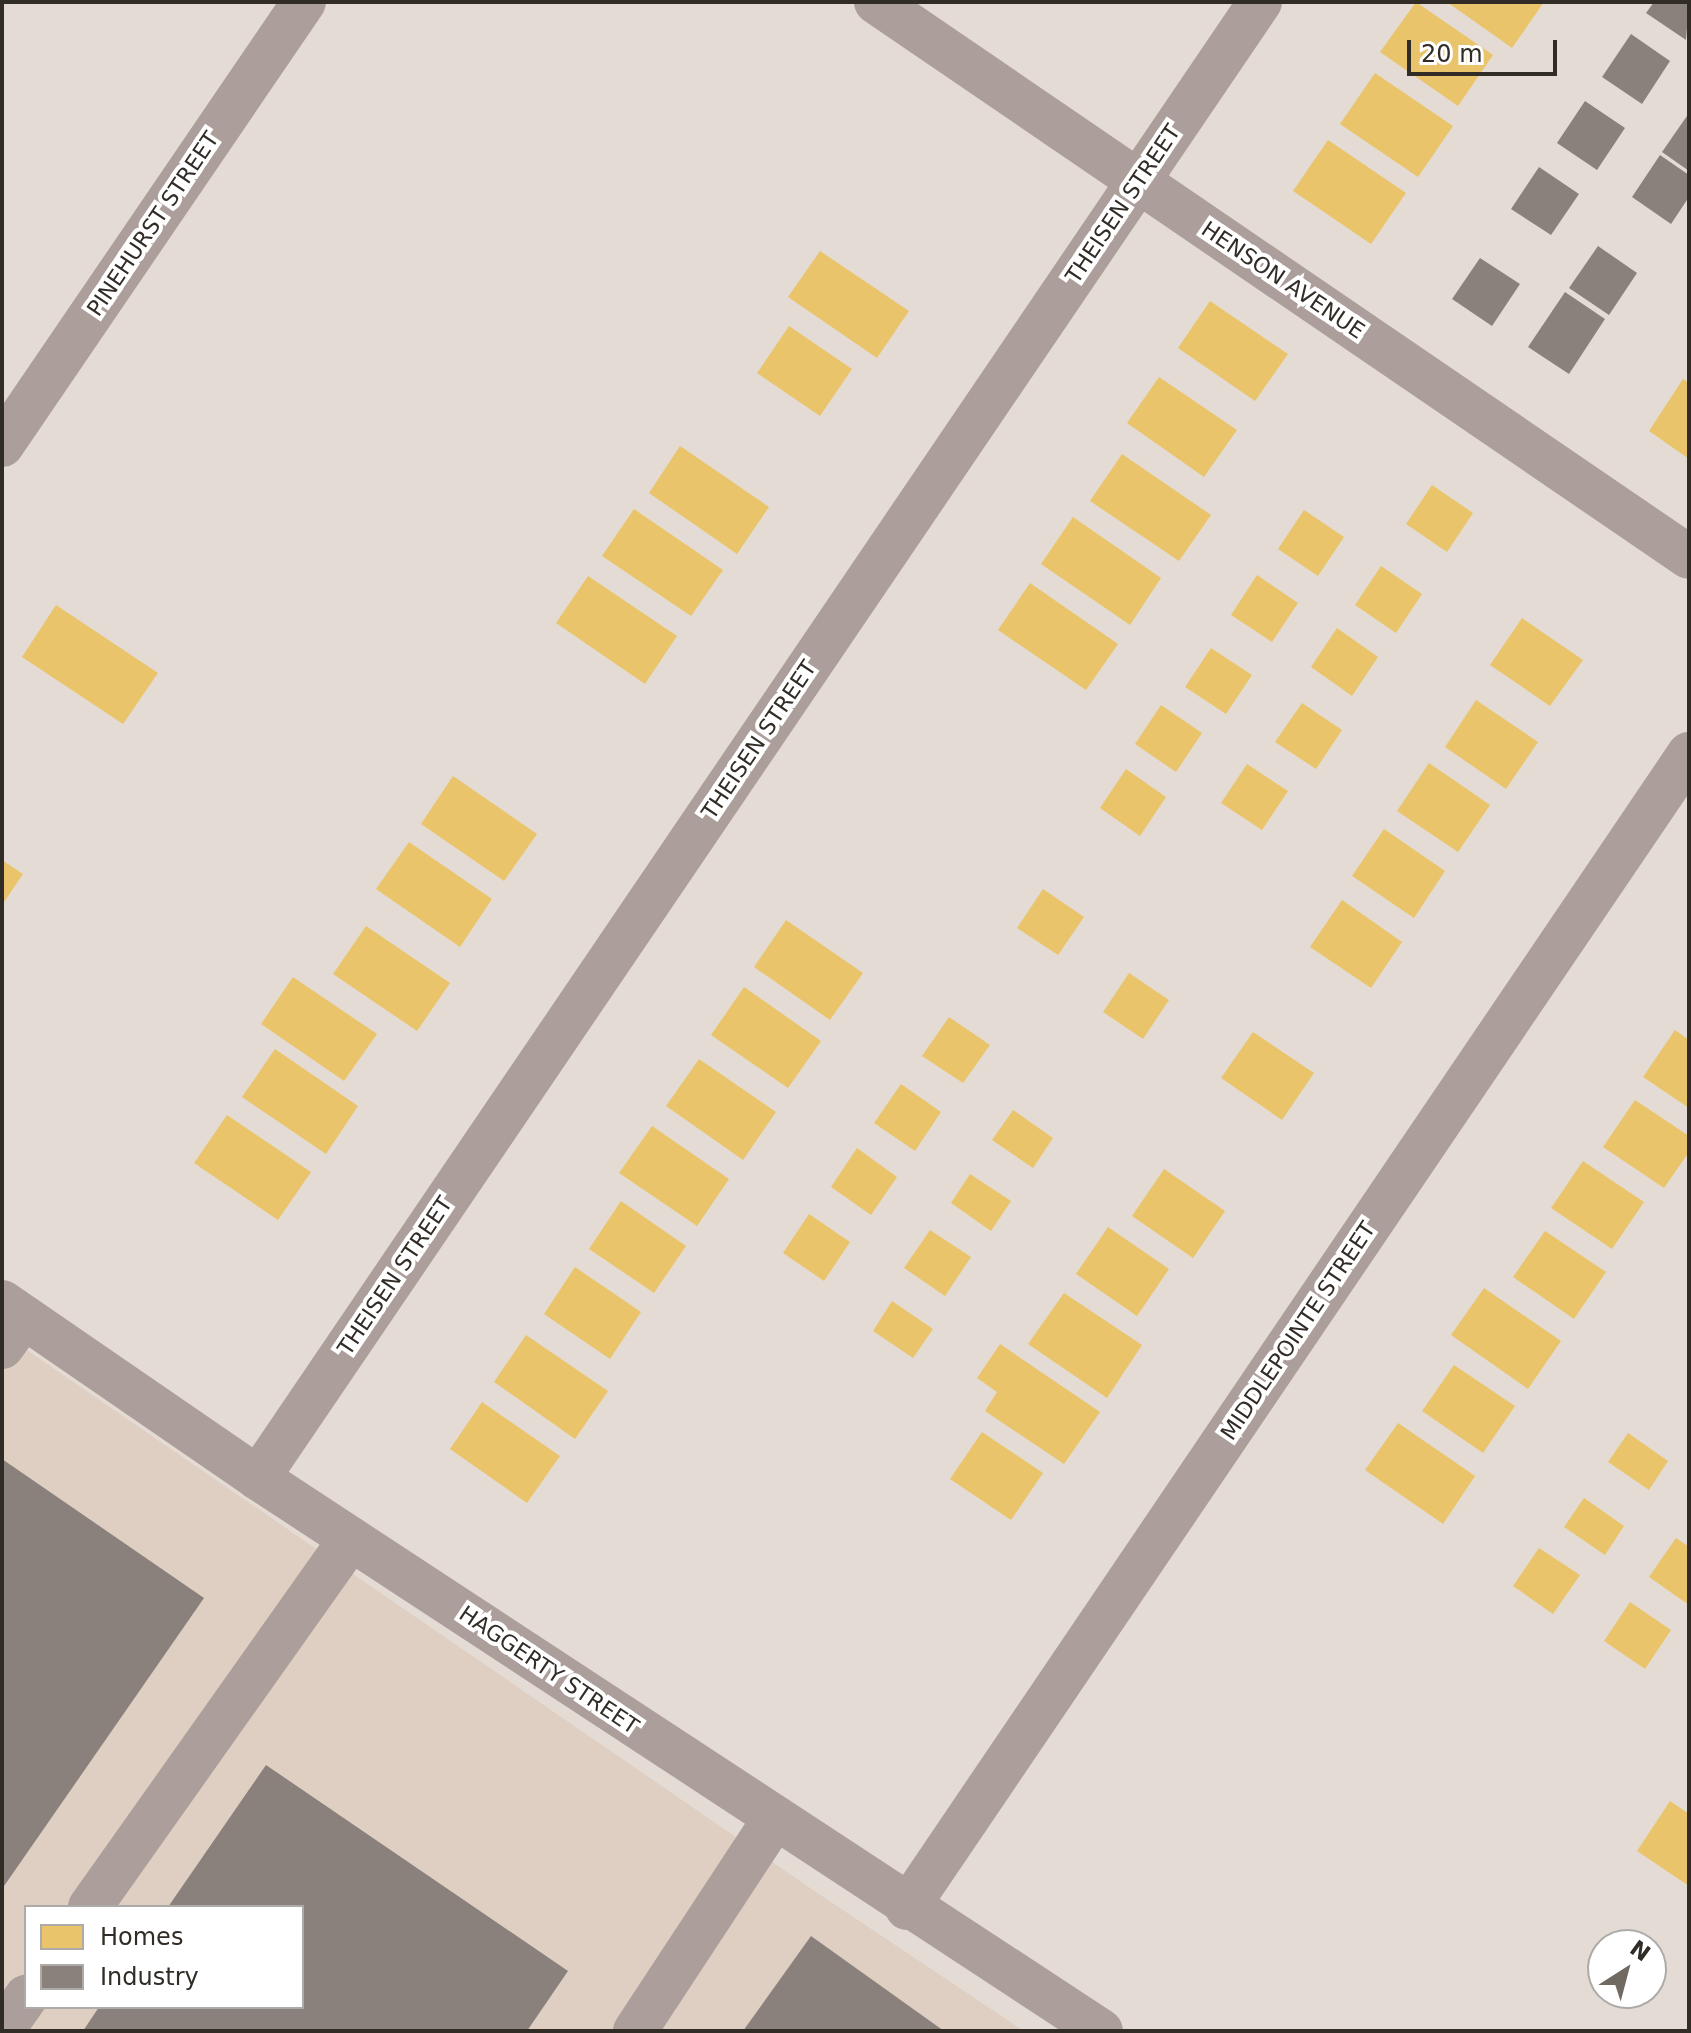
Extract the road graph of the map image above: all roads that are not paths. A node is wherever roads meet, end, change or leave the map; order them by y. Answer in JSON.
{"nodes":[{"id":1,"x":304,"y":2,"type":"edge"},
{"id":2,"x":876,"y":2,"type":"edge"},
{"id":3,"x":1260,"y":2,"type":"edge"},
{"id":4,"x":1139,"y":182,"type":"junction"},
{"id":5,"x":2,"y":445,"type":"edge"},
{"id":6,"x":1689,"y":557,"type":"edge"},
{"id":7,"x":1689,"y":754,"type":"edge"},
{"id":8,"x":9,"y":1322,"type":"edge"},
{"id":9,"x":258,"y":1478,"type":"junction"},
{"id":10,"x":351,"y":1539,"type":"junction"},
{"id":11,"x":774,"y":1819,"type":"junction"},
{"id":12,"x":91,"y":1905,"type":"edge"},
{"id":13,"x":907,"y":1908,"type":"junction"},
{"id":14,"x":24,"y":2000,"type":"edge"},
{"id":15,"x":2,"y":2031,"type":"edge"},
{"id":16,"x":635,"y":2031,"type":"edge"},
{"id":17,"x":1101,"y":2031,"type":"edge"}],
"edges":[{"from":1,"to":5,"type":"street","name":"PINEHURST STREET"},
{"from":2,"to":4,"type":"street","name":"HENSON AVENUE"},
{"from":3,"to":4,"type":"street","name":"THEISEN STREET"},
{"from":4,"to":6,"type":"street","name":"HENSON AVENUE"},
{"from":4,"to":9,"type":"street","name":"THEISEN STREET"},
{"from":7,"to":13,"type":"street","name":"MIDDLEPOINTE STREET"},
{"from":8,"to":9,"type":"street","name":"HAGGERTY STREET"},
{"from":9,"to":10,"type":"street","name":"HAGGERTY STREET"},
{"from":10,"to":11,"type":"street","name":"HAGGERTY STREET"},
{"from":10,"to":12,"type":"street"},
{"from":11,"to":13,"type":"street","name":"HAGGERTY STREET"},
{"from":11,"to":16,"type":"street"},
{"from":13,"to":17,"type":"street","name":"HAGGERTY STREET"},
{"from":14,"to":15,"type":"street"}]}
